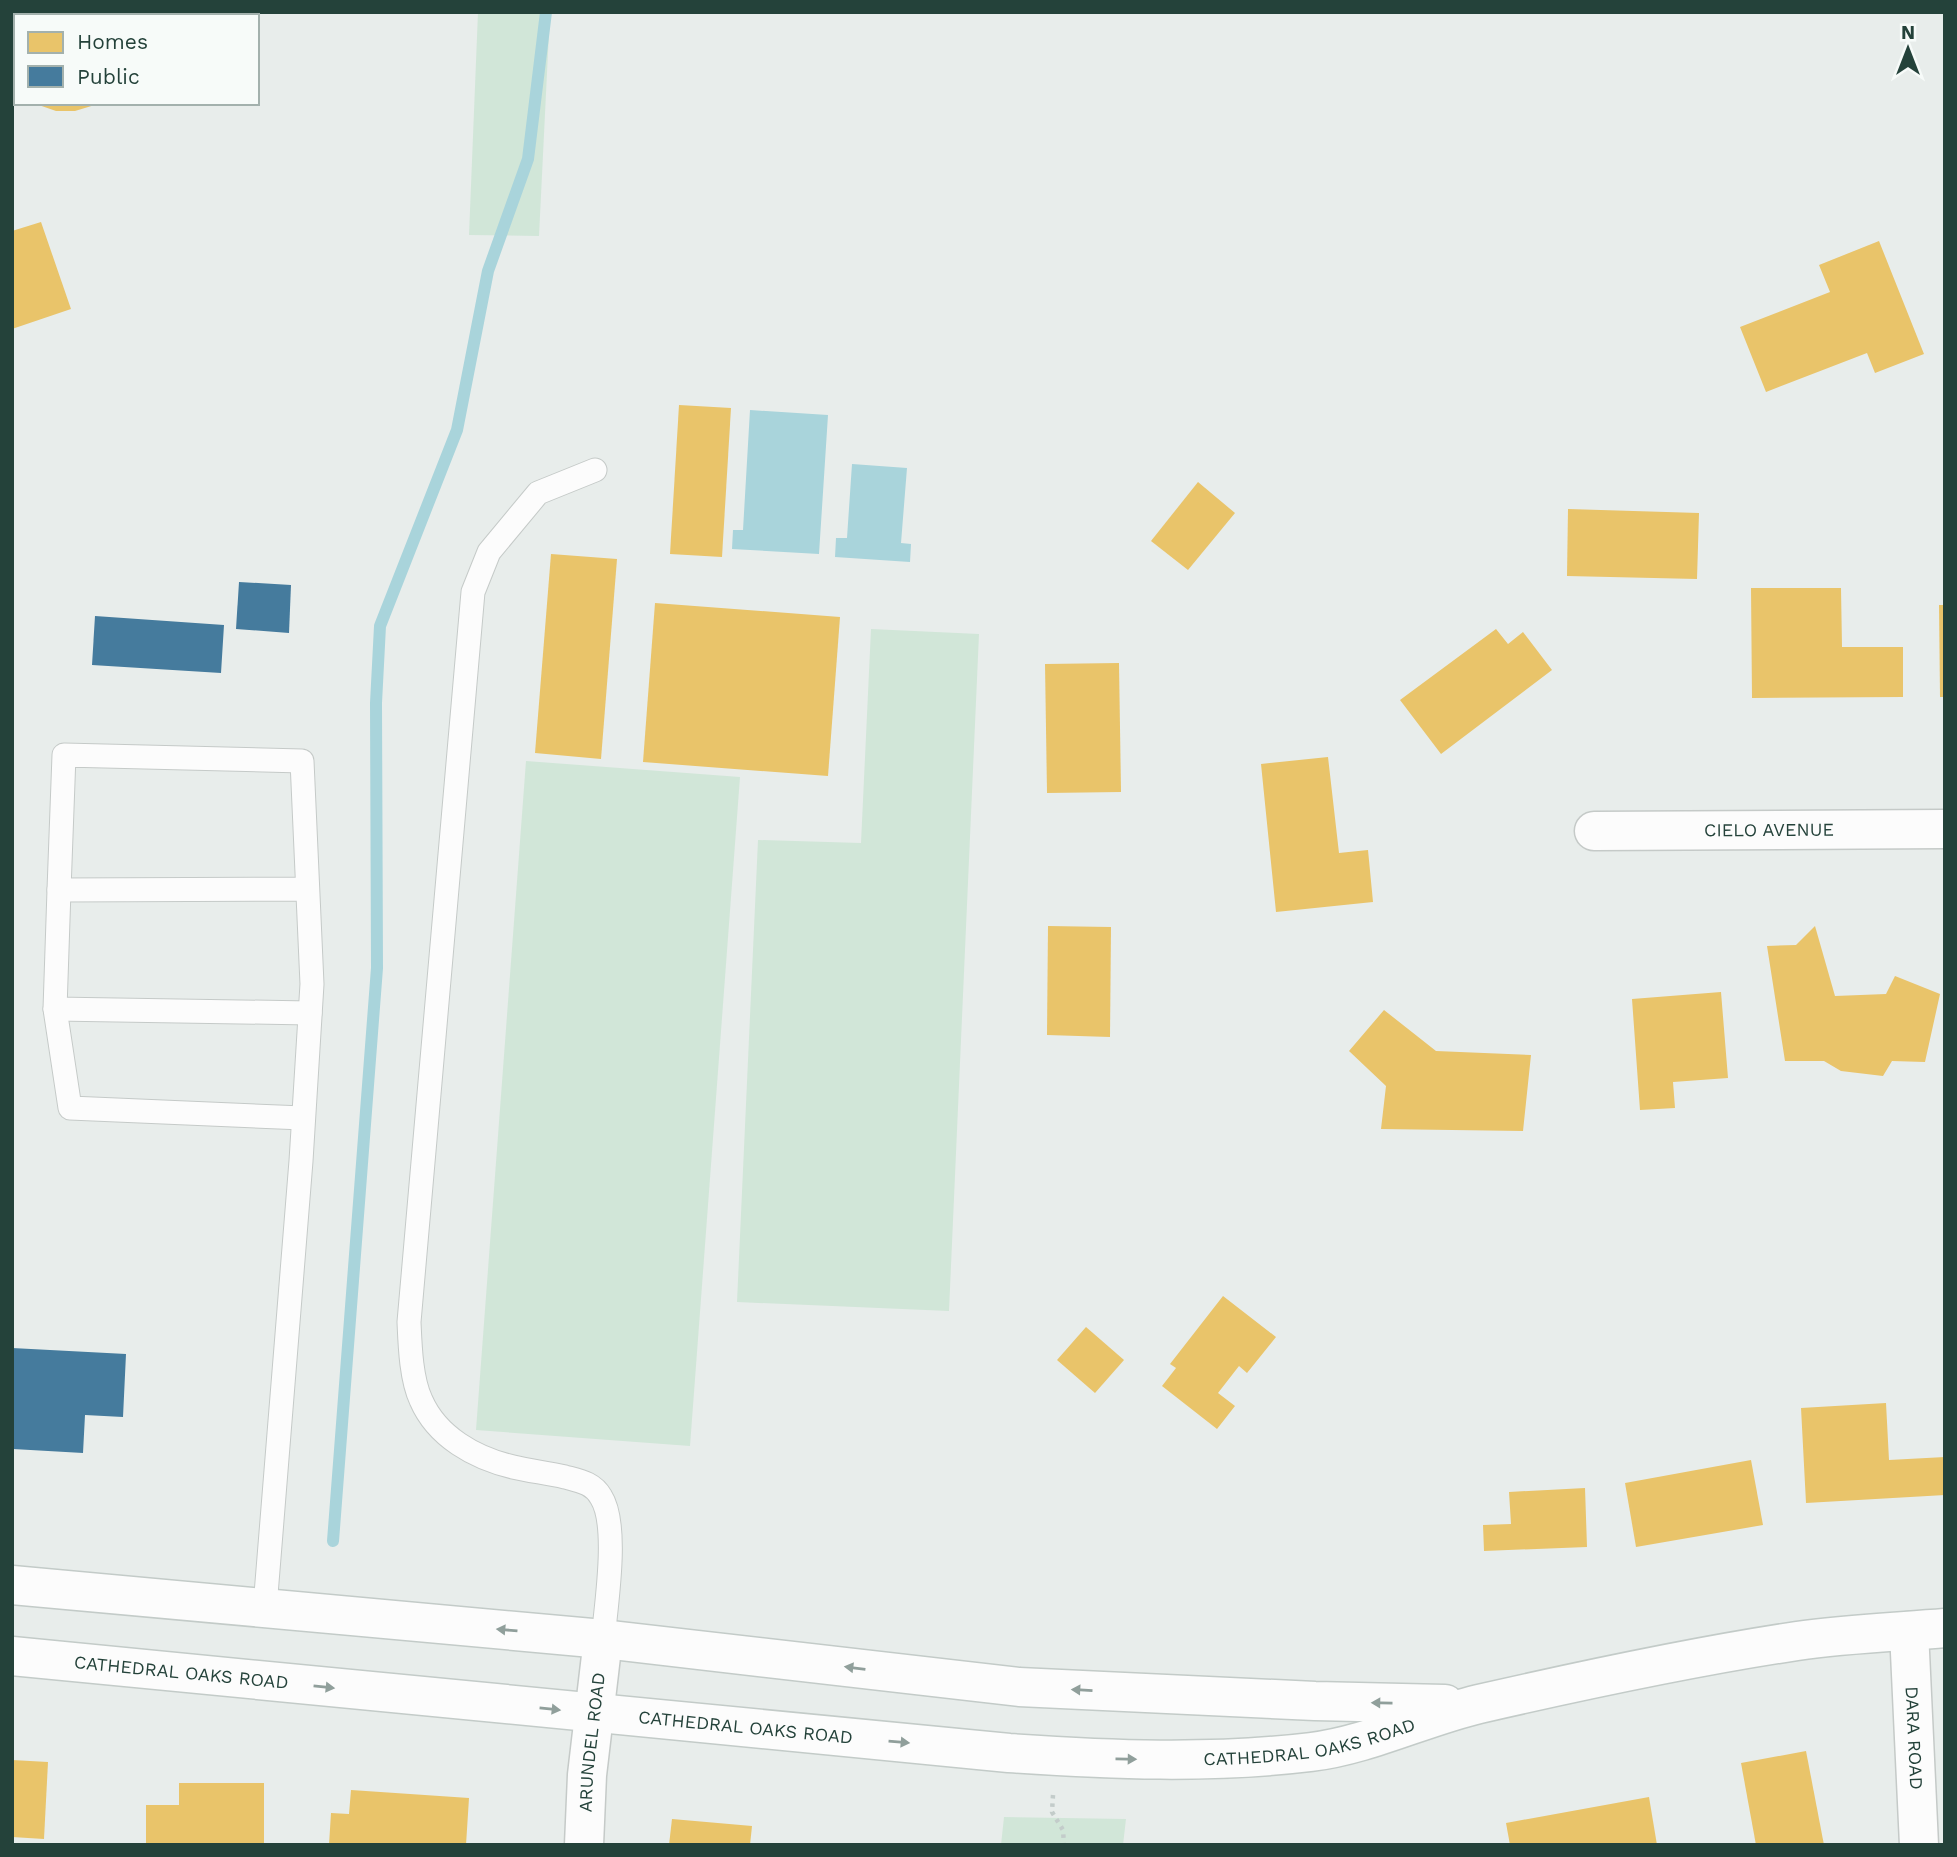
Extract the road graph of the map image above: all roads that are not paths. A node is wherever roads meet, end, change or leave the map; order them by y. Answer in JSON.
{"nodes":[{"id":1,"x":595,"y":470,"type":"dead end"},
{"id":2,"x":1945,"y":829,"type":"edge"},
{"id":3,"x":1594,"y":831,"type":"dead end"},
{"id":4,"x":306,"y":889,"type":"junction"},
{"id":5,"x":59,"y":890,"type":"junction"},
{"id":6,"x":55,"y":1009,"type":"junction"},
{"id":7,"x":310,"y":1013,"type":"junction"},
{"id":8,"x":303,"y":1118,"type":"junction"},
{"id":9,"x":12,"y":1585,"type":"edge"},
{"id":10,"x":265,"y":1607,"type":"junction"},
{"id":11,"x":1927,"y":1630,"type":"edge"},
{"id":12,"x":603,"y":1639,"type":"junction"},
{"id":13,"x":12,"y":1656,"type":"edge"},
{"id":14,"x":1475,"y":1705,"type":"junction"},
{"id":15,"x":594,"y":1714,"type":"junction"},
{"id":16,"x":584,"y":1845,"type":"edge"},
{"id":17,"x":1919,"y":1845,"type":"edge"}],
"edges":[{"from":1,"to":12,"type":"lane"},
{"from":2,"to":3,"type":"main road","name":"CIELO AVENUE"},
{"from":4,"to":5,"type":"lane"},
{"from":4,"to":5,"type":"lane"},
{"from":4,"to":7,"type":"lane"},
{"from":5,"to":6,"type":"lane"},
{"from":6,"to":7,"type":"lane"},
{"from":6,"to":8,"type":"lane"},
{"from":7,"to":8,"type":"lane"},
{"from":8,"to":10,"type":"lane"},
{"from":9,"to":10,"type":"main road","name":"CATHEDRAL OAKS ROAD"},
{"from":12,"to":10,"type":"main road","name":"CATHEDRAL OAKS ROAD","one_way":true},
{"from":11,"to":14,"type":"main road","name":"CATHEDRAL OAKS ROAD"},
{"from":11,"to":17,"type":"main road","name":"DARA ROAD"},
{"from":14,"to":12,"type":"main road","name":"CATHEDRAL OAKS ROAD","one_way":true},
{"from":12,"to":15,"type":"main road","name":"ARUNDEL ROAD"},
{"from":13,"to":15,"type":"main road","name":"CATHEDRAL OAKS ROAD","one_way":true},
{"from":15,"to":14,"type":"main road","name":"CATHEDRAL OAKS ROAD","one_way":true},
{"from":15,"to":16,"type":"main road","name":"ARUNDEL ROAD"}]}
